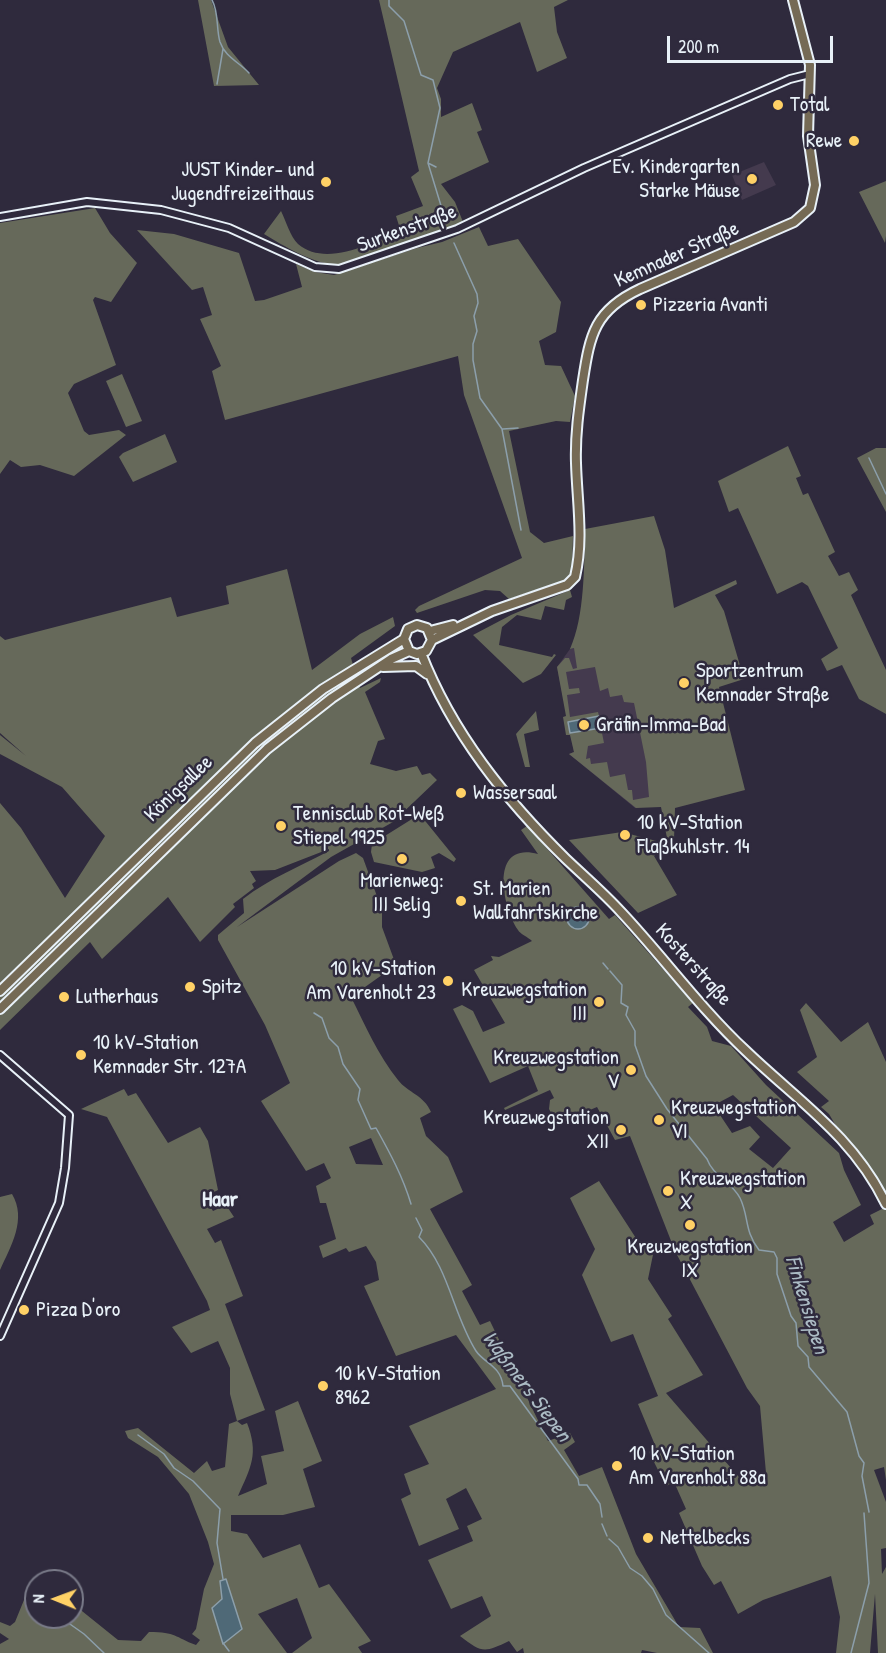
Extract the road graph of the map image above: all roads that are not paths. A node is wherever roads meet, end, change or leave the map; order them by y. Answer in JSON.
{"nodes":[{"id":1,"x":793,"y":0,"type":"edge"},
{"id":2,"x":809,"y":75,"type":"junction"},
{"id":3,"x":0,"y":217,"type":"edge"},
{"id":4,"x":575,"y":577,"type":"joint"},
{"id":5,"x":431,"y":636,"type":"junction"},
{"id":6,"x":404,"y":639,"type":"junction"},
{"id":7,"x":409,"y":651,"type":"junction"},
{"id":8,"x":424,"y":652,"type":"junction"},
{"id":9,"x":378,"y":668,"type":"junction"},
{"id":10,"x":430,"y":677,"type":"junction"},
{"id":11,"x":441,"y":699,"type":"junction"},
{"id":12,"x":0,"y":991,"type":"edge"},
{"id":13,"x":0,"y":1009,"type":"edge"},
{"id":14,"x":0,"y":1055,"type":"edge"},
{"id":15,"x":886,"y":1204,"type":"edge"},
{"id":16,"x":0,"y":1336,"type":"edge"}],
"edges":[{"from":1,"to":2,"type":"main road","name":"Kemnader Straße"},
{"from":2,"to":3,"type":"street","name":"Surkenstraße"},
{"from":2,"to":4,"type":"main road","name":"Kemnader Straße"},
{"from":4,"to":5,"type":"main road","name":"Königsallee"},
{"from":5,"to":6,"type":"main road","name":"Königsallee"},
{"from":5,"to":8,"type":"main road"},
{"from":6,"to":7,"type":"main road"},
{"from":6,"to":12,"type":"main road","name":"Königsallee"},
{"from":7,"to":8,"type":"main road"},
{"from":7,"to":9,"type":"main road","name":"Königsallee"},
{"from":8,"to":10,"type":"main road"},
{"from":8,"to":11,"type":"main road"},
{"from":9,"to":10,"type":"main road"},
{"from":9,"to":13,"type":"main road","name":"Königsallee"},
{"from":10,"to":11,"type":"main road"},
{"from":11,"to":15,"type":"main road","name":"Kosterstraße"},
{"from":14,"to":16,"type":"street"}]}
